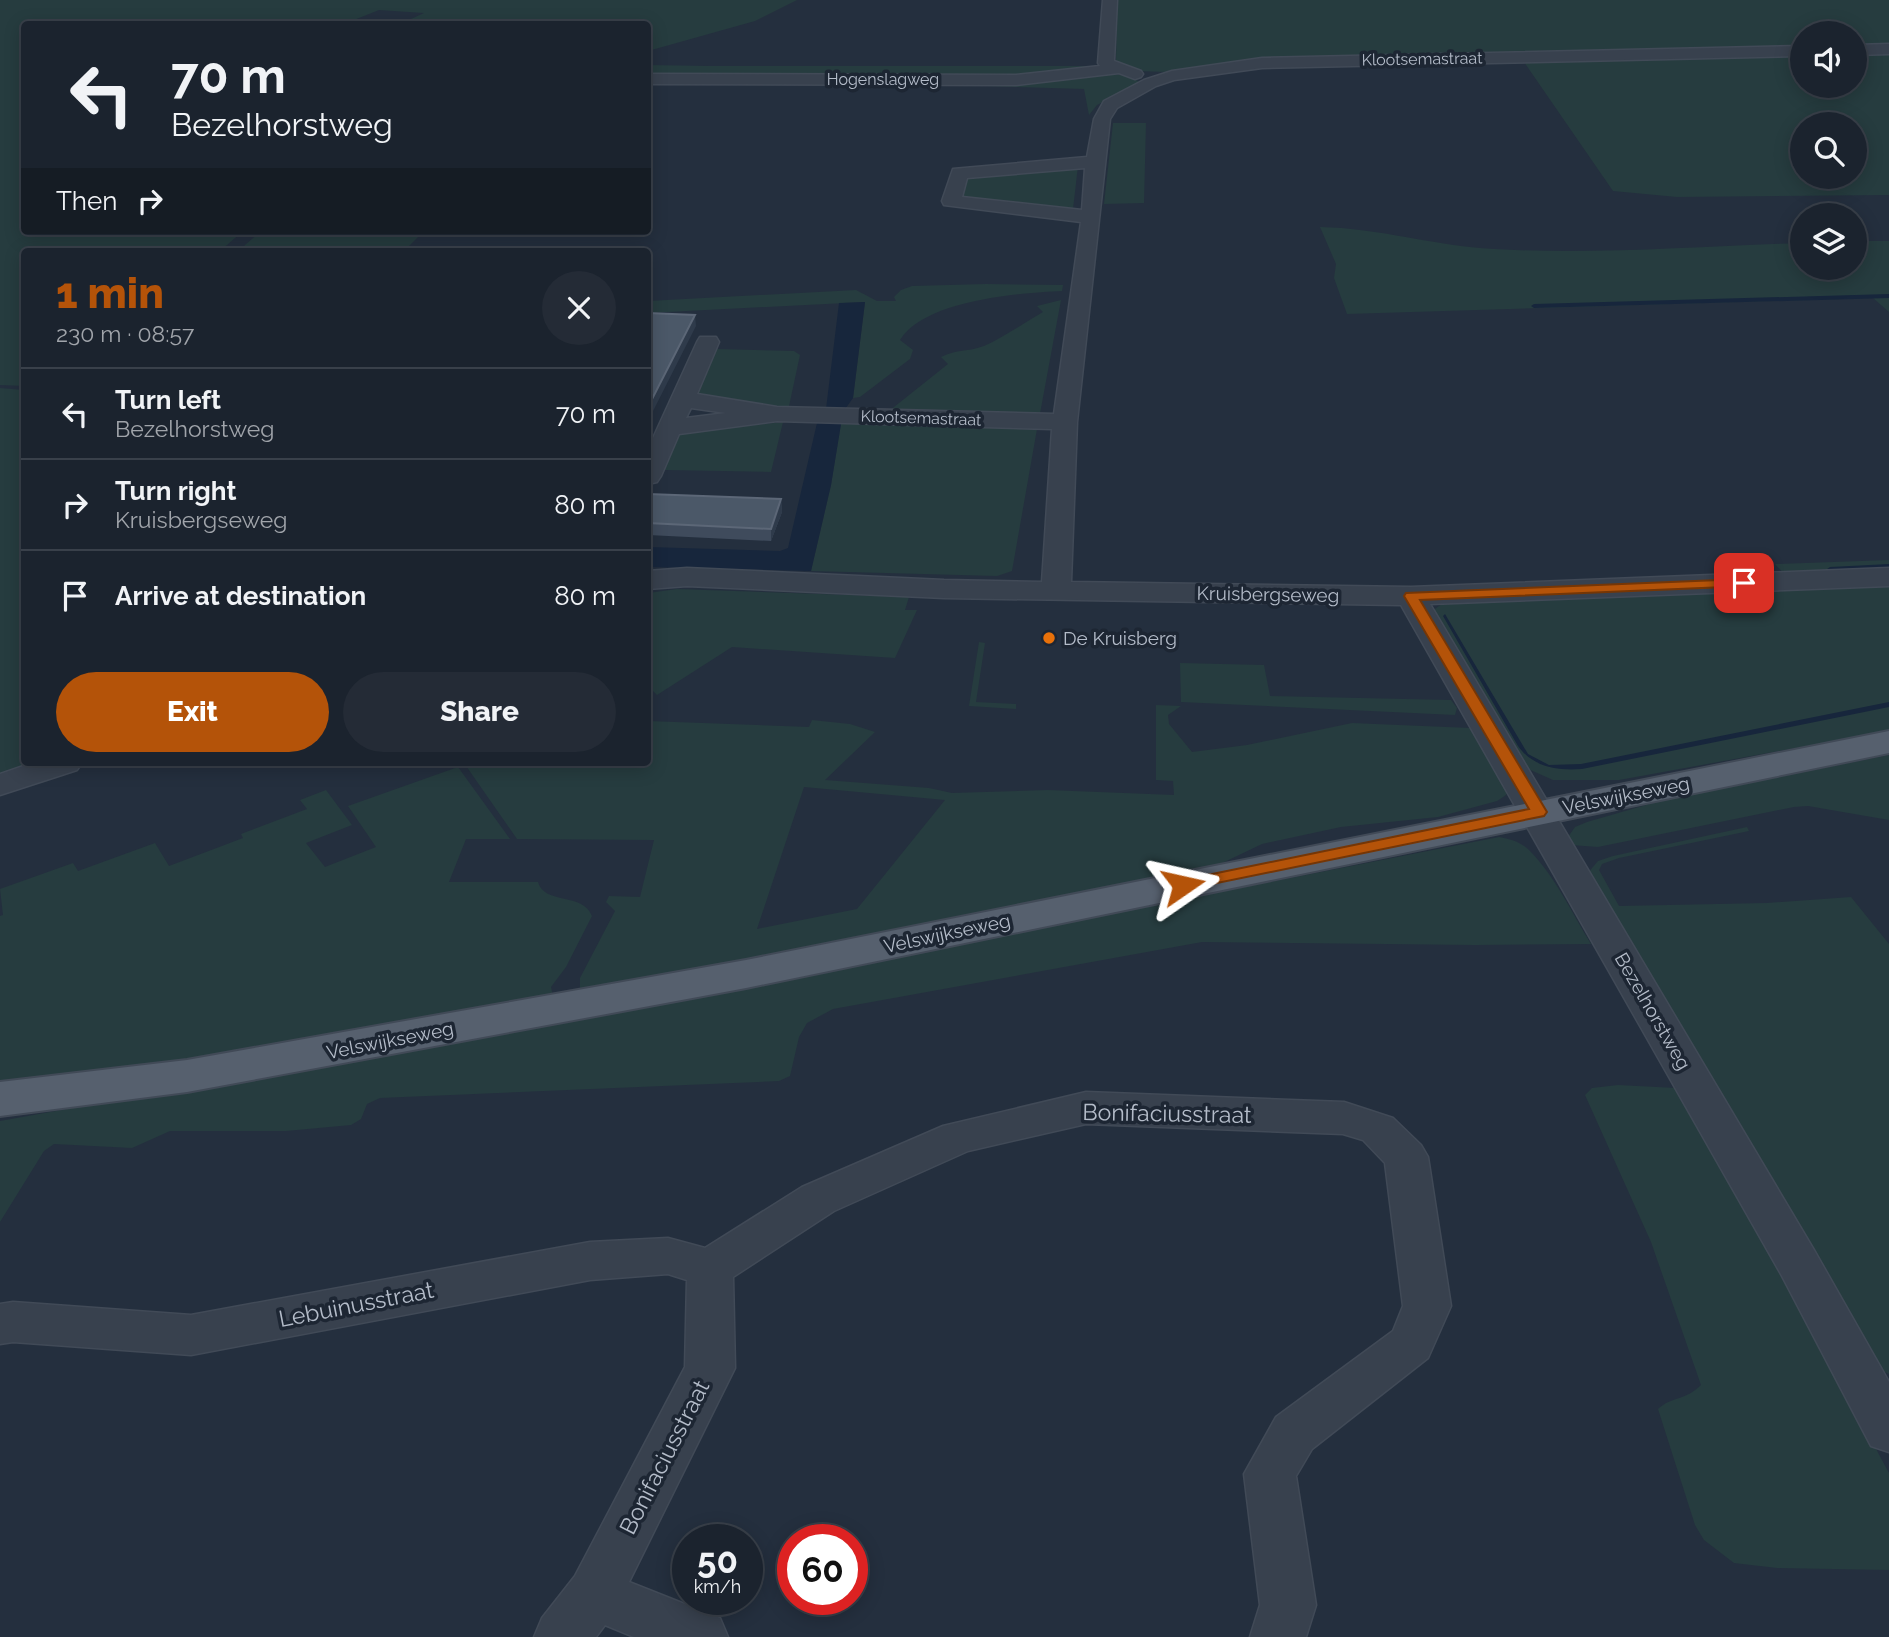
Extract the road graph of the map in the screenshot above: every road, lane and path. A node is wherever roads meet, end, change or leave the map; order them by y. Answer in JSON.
{"nodes":[{"id":1,"x":1110,"y":0,"type":"edge"},
{"id":2,"x":1889,"y":49,"type":"edge"},
{"id":3,"x":1867,"y":50,"type":"edge"},
{"id":4,"x":1790,"y":51,"type":"edge"},
{"id":5,"x":1118,"y":69,"type":"junction"},
{"id":6,"x":651,"y":79,"type":"edge"},
{"id":7,"x":1158,"y":80,"type":"junction"},
{"id":8,"x":1095,"y":162,"type":"junction"},
{"id":9,"x":1091,"y":216,"type":"junction"},
{"id":10,"x":708,"y":342,"type":"dead end"},
{"id":11,"x":683,"y":399,"type":"junction"},
{"id":12,"x":777,"y":414,"type":"junction"},
{"id":13,"x":1065,"y":422,"type":"junction"},
{"id":14,"x":670,"y":428,"type":"junction"},
{"id":15,"x":651,"y":469,"type":"edge"},
{"id":16,"x":1889,"y":577,"type":"edge"},
{"id":17,"x":651,"y":580,"type":"edge"},
{"id":18,"x":1056,"y":591,"type":"junction"},
{"id":19,"x":1411,"y":596,"type":"junction"},
{"id":20,"x":1889,"y":743,"type":"edge"},
{"id":21,"x":56,"y":766,"type":"edge"},
{"id":22,"x":0,"y":785,"type":"edge"},
{"id":23,"x":1539,"y":812,"type":"junction"},
{"id":24,"x":0,"y":1099,"type":"edge"},
{"id":25,"x":710,"y":1268,"type":"junction"},
{"id":26,"x":0,"y":1324,"type":"edge"},
{"id":27,"x":1889,"y":1430,"type":"edge"},
{"id":28,"x":594,"y":1594,"type":"junction"},
{"id":29,"x":562,"y":1637,"type":"edge"},
{"id":30,"x":700,"y":1637,"type":"edge"},
{"id":31,"x":1278,"y":1637,"type":"edge"}],
"edges":[{"from":1,"to":5,"type":"street"},
{"from":2,"to":3,"type":"street"},
{"from":4,"to":7,"type":"street","name":"Klootsemastraat"},
{"from":5,"to":6,"type":"street","name":"Hogenslagweg"},
{"from":5,"to":7,"type":"street"},
{"from":7,"to":8,"type":"street","name":"Klootsemastraat"},
{"from":8,"to":9,"type":"street","name":"Klootsemastraat"},
{"from":8,"to":9,"type":"street"},
{"from":9,"to":13,"type":"street","name":"Klootsemastraat"},
{"from":10,"to":11,"type":"street"},
{"from":11,"to":12,"type":"street","name":"Klootsemastraat"},
{"from":11,"to":14,"type":"street"},
{"from":12,"to":13,"type":"street","name":"Klootsemastraat"},
{"from":12,"to":14,"type":"street","name":"Klootsemastraat"},
{"from":13,"to":18,"type":"street","name":"Klootsemastraat"},
{"from":14,"to":15,"type":"street"},
{"from":16,"to":19,"type":"street","name":"Kruisbergseweg"},
{"from":17,"to":18,"type":"street","name":"Kruisbergseweg"},
{"from":18,"to":19,"type":"street","name":"Kruisbergseweg"},
{"from":19,"to":23,"type":"street","name":"Bezelhorstweg"},
{"from":20,"to":23,"type":"main road","name":"Velswijkseweg"},
{"from":21,"to":22,"type":"street"},
{"from":23,"to":24,"type":"main road","name":"Velswijkseweg"},
{"from":23,"to":27,"type":"street","name":"Bezelhorstweg"},
{"from":25,"to":26,"type":"street","name":"Lebuinusstraat"},
{"from":25,"to":28,"type":"street","name":"Bonifaciusstraat"},
{"from":25,"to":31,"type":"street","name":"Bonifaciusstraat"},
{"from":28,"to":29,"type":"street","name":"Bonifaciusstraat"},
{"from":28,"to":30,"type":"street"}]}
